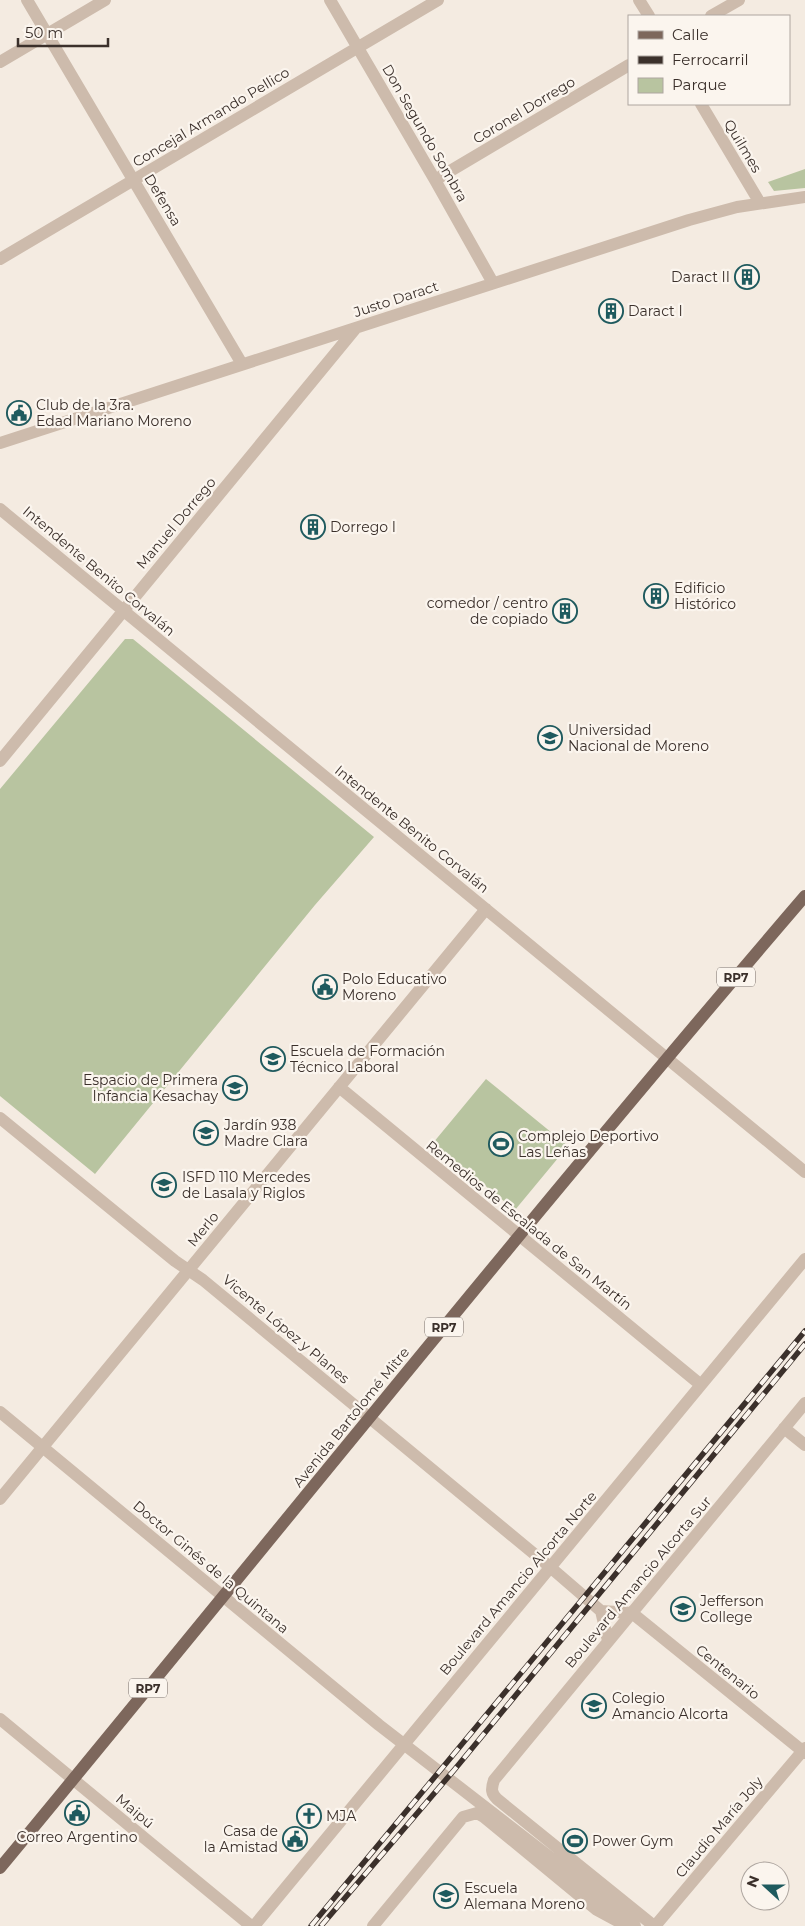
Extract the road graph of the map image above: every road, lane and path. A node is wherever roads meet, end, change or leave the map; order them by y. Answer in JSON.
{"nodes":[{"id":1,"x":26,"y":0,"type":"edge"},
{"id":2,"x":105,"y":0,"type":"edge"},
{"id":3,"x":330,"y":0,"type":"edge"},
{"id":4,"x":438,"y":0,"type":"edge"},
{"id":5,"x":639,"y":0,"type":"edge"},
{"id":6,"x":739,"y":0,"type":"edge"},
{"id":7,"x":648,"y":15,"type":"edge"},
{"id":8,"x":713,"y":15,"type":"edge"},
{"id":9,"x":47,"y":34,"type":"junction"},
{"id":10,"x":358,"y":47,"type":"junction"},
{"id":11,"x":0,"y":62,"type":"edge"},
{"id":12,"x":628,"y":66,"type":"edge"},
{"id":13,"x":702,"y":105,"type":"edge"},
{"id":14,"x":133,"y":180,"type":"junction"},
{"id":15,"x":435,"y":180,"type":"junction"},
{"id":16,"x":805,"y":197,"type":"edge"},
{"id":17,"x":760,"y":203,"type":"junction"},
{"id":18,"x":0,"y":259,"type":"edge"},
{"id":19,"x":493,"y":283,"type":"junction"},
{"id":20,"x":356,"y":328,"type":"junction"},
{"id":21,"x":242,"y":364,"type":"junction"},
{"id":22,"x":0,"y":443,"type":"edge"},
{"id":23,"x":0,"y":509,"type":"edge"},
{"id":24,"x":123,"y":610,"type":"junction"},
{"id":25,"x":1,"y":759,"type":"edge"},
{"id":26,"x":805,"y":896,"type":"edge"},
{"id":27,"x":486,"y":909,"type":"junction"},
{"id":28,"x":666,"y":1058,"type":"junction"},
{"id":29,"x":339,"y":1087,"type":"junction"},
{"id":30,"x":2,"y":1125,"type":"edge"},
{"id":31,"x":805,"y":1172,"type":"edge"},
{"id":32,"x":518,"y":1235,"type":"junction"},
{"id":33,"x":805,"y":1259,"type":"edge"},
{"id":34,"x":188,"y":1270,"type":"junction"},
{"id":35,"x":701,"y":1385,"type":"junction"},
{"id":36,"x":805,"y":1403,"type":"edge"},
{"id":37,"x":0,"y":1412,"type":"edge"},
{"id":38,"x":369,"y":1418,"type":"junction"},
{"id":39,"x":784,"y":1428,"type":"junction"},
{"id":40,"x":805,"y":1445,"type":"edge"},
{"id":41,"x":43,"y":1447,"type":"junction"},
{"id":42,"x":0,"y":1499,"type":"edge"},
{"id":43,"x":550,"y":1567,"type":"junction"},
{"id":44,"x":223,"y":1596,"type":"junction"},
{"id":45,"x":601,"y":1611,"type":"junction"},
{"id":46,"x":632,"y":1613,"type":"junction"},
{"id":47,"x":608,"y":1641,"type":"junction"},
{"id":48,"x":0,"y":1719,"type":"edge"},
{"id":49,"x":404,"y":1745,"type":"junction"},
{"id":50,"x":804,"y":1751,"type":"edge"},
{"id":51,"x":73,"y":1779,"type":"junction"},
{"id":52,"x":0,"y":1868,"type":"edge"},
{"id":53,"x":252,"y":1926,"type":"edge"},
{"id":54,"x":373,"y":1926,"type":"edge"},
{"id":55,"x":627,"y":1926,"type":"edge"},
{"id":56,"x":634,"y":1926,"type":"edge"},
{"id":57,"x":655,"y":1926,"type":"edge"}],
"edges":[{"from":1,"to":9,"type":"street","name":"Defensa"},
{"from":2,"to":9,"type":"street"},
{"from":3,"to":10,"type":"street","name":"Don Segundo Sombra"},
{"from":4,"to":10,"type":"street","name":"Concejal Armando Pellico"},
{"from":5,"to":7,"type":"street"},
{"from":6,"to":8,"type":"street"},
{"from":9,"to":11,"type":"street"},
{"from":9,"to":14,"type":"street","name":"Defensa"},
{"from":10,"to":14,"type":"street","name":"Concejal Armando Pellico"},
{"from":10,"to":15,"type":"street","name":"Don Segundo Sombra"},
{"from":12,"to":15,"type":"street","name":"Coronel Dorrego"},
{"from":13,"to":17,"type":"street","name":"Quilmes"},
{"from":14,"to":18,"type":"street","name":"Concejal Armando Pellico"},
{"from":14,"to":21,"type":"street","name":"Defensa"},
{"from":15,"to":19,"type":"street","name":"Don Segundo Sombra"},
{"from":16,"to":17,"type":"street","name":"Justo Daract"},
{"from":17,"to":19,"type":"street","name":"Justo Daract"},
{"from":19,"to":20,"type":"street","name":"Justo Daract"},
{"from":20,"to":21,"type":"street","name":"Justo Daract"},
{"from":20,"to":24,"type":"street","name":"Manuel Dorrego"},
{"from":21,"to":22,"type":"street","name":"Justo Daract"},
{"from":23,"to":24,"type":"street","name":"Intendente Benito Corvalán"},
{"from":24,"to":25,"type":"street","name":"Manuel Dorrego"},
{"from":24,"to":27,"type":"street","name":"Intendente Benito Corvalán"},
{"from":26,"to":28,"type":"main road","name":"Avenida Bartolomé Mitre","number":"RP7"},
{"from":27,"to":28,"type":"street","name":"Intendente Benito Corvalán"},
{"from":27,"to":29,"type":"street","name":"Merlo"},
{"from":28,"to":31,"type":"street","name":"Intendente Benito Corvalán"},
{"from":28,"to":32,"type":"main road","name":"Avenida Bartolomé Mitre","number":"RP7"},
{"from":29,"to":32,"type":"street","name":"Remedios de Escalada de San Martín"},
{"from":29,"to":34,"type":"street","name":"Merlo"},
{"from":30,"to":34,"type":"street","name":"Vicente López y Planes"},
{"from":32,"to":35,"type":"street","name":"Remedios de Escalada de San Martín"},
{"from":32,"to":38,"type":"main road","name":"Avenida Bartolomé Mitre","number":"RP7"},
{"from":33,"to":35,"type":"street","name":"Boulevard Amancio Alcorta Norte"},
{"from":34,"to":38,"type":"street","name":"Vicente López y Planes"},
{"from":34,"to":41,"type":"street","name":"Merlo"},
{"from":35,"to":43,"type":"street","name":"Boulevard Amancio Alcorta Norte"},
{"from":36,"to":39,"type":"street","name":"Boulevard Amancio Alcorta Sur"},
{"from":37,"to":41,"type":"street","name":"Doctor Ginés de la Quintana"},
{"from":38,"to":43,"type":"street","name":"Vicente López y Planes"},
{"from":38,"to":44,"type":"main road","name":"Avenida Bartolomé Mitre","number":"RP7"},
{"from":39,"to":40,"type":"street"},
{"from":39,"to":46,"type":"street","name":"Boulevard Amancio Alcorta Sur"},
{"from":41,"to":42,"type":"street","name":"Merlo"},
{"from":41,"to":44,"type":"street","name":"Doctor Ginés de la Quintana"},
{"from":43,"to":45,"type":"street","name":"Vicente López y Planes"},
{"from":43,"to":49,"type":"street","name":"Boulevard Amancio Alcorta Norte"},
{"from":44,"to":49,"type":"street","name":"Doctor Ginés de la Quintana"},
{"from":44,"to":51,"type":"main road","name":"Avenida Bartolomé Mitre","number":"RP7"},
{"from":45,"to":46,"type":"street"},
{"from":45,"to":47,"type":"street"},
{"from":46,"to":47,"type":"street","name":"Boulevard Amancio Alcorta Sur"},
{"from":46,"to":50,"type":"street","name":"Centenario"},
{"from":47,"to":57,"type":"street","name":"Boulevard Amancio Alcorta Sur"},
{"from":48,"to":51,"type":"street","name":"Maipú"},
{"from":49,"to":53,"type":"street","name":"Boulevard Amancio Alcorta Norte"},
{"from":49,"to":56,"type":"street","name":"Doctor Ginés de la Quintana"},
{"from":50,"to":57,"type":"street","name":"Claudio María Joly"},
{"from":51,"to":52,"type":"main road","name":"Avenida Bartolomé Mitre","number":"RP7"},
{"from":51,"to":53,"type":"street","name":"Maipú"},
{"from":54,"to":55,"type":"street"}]}
